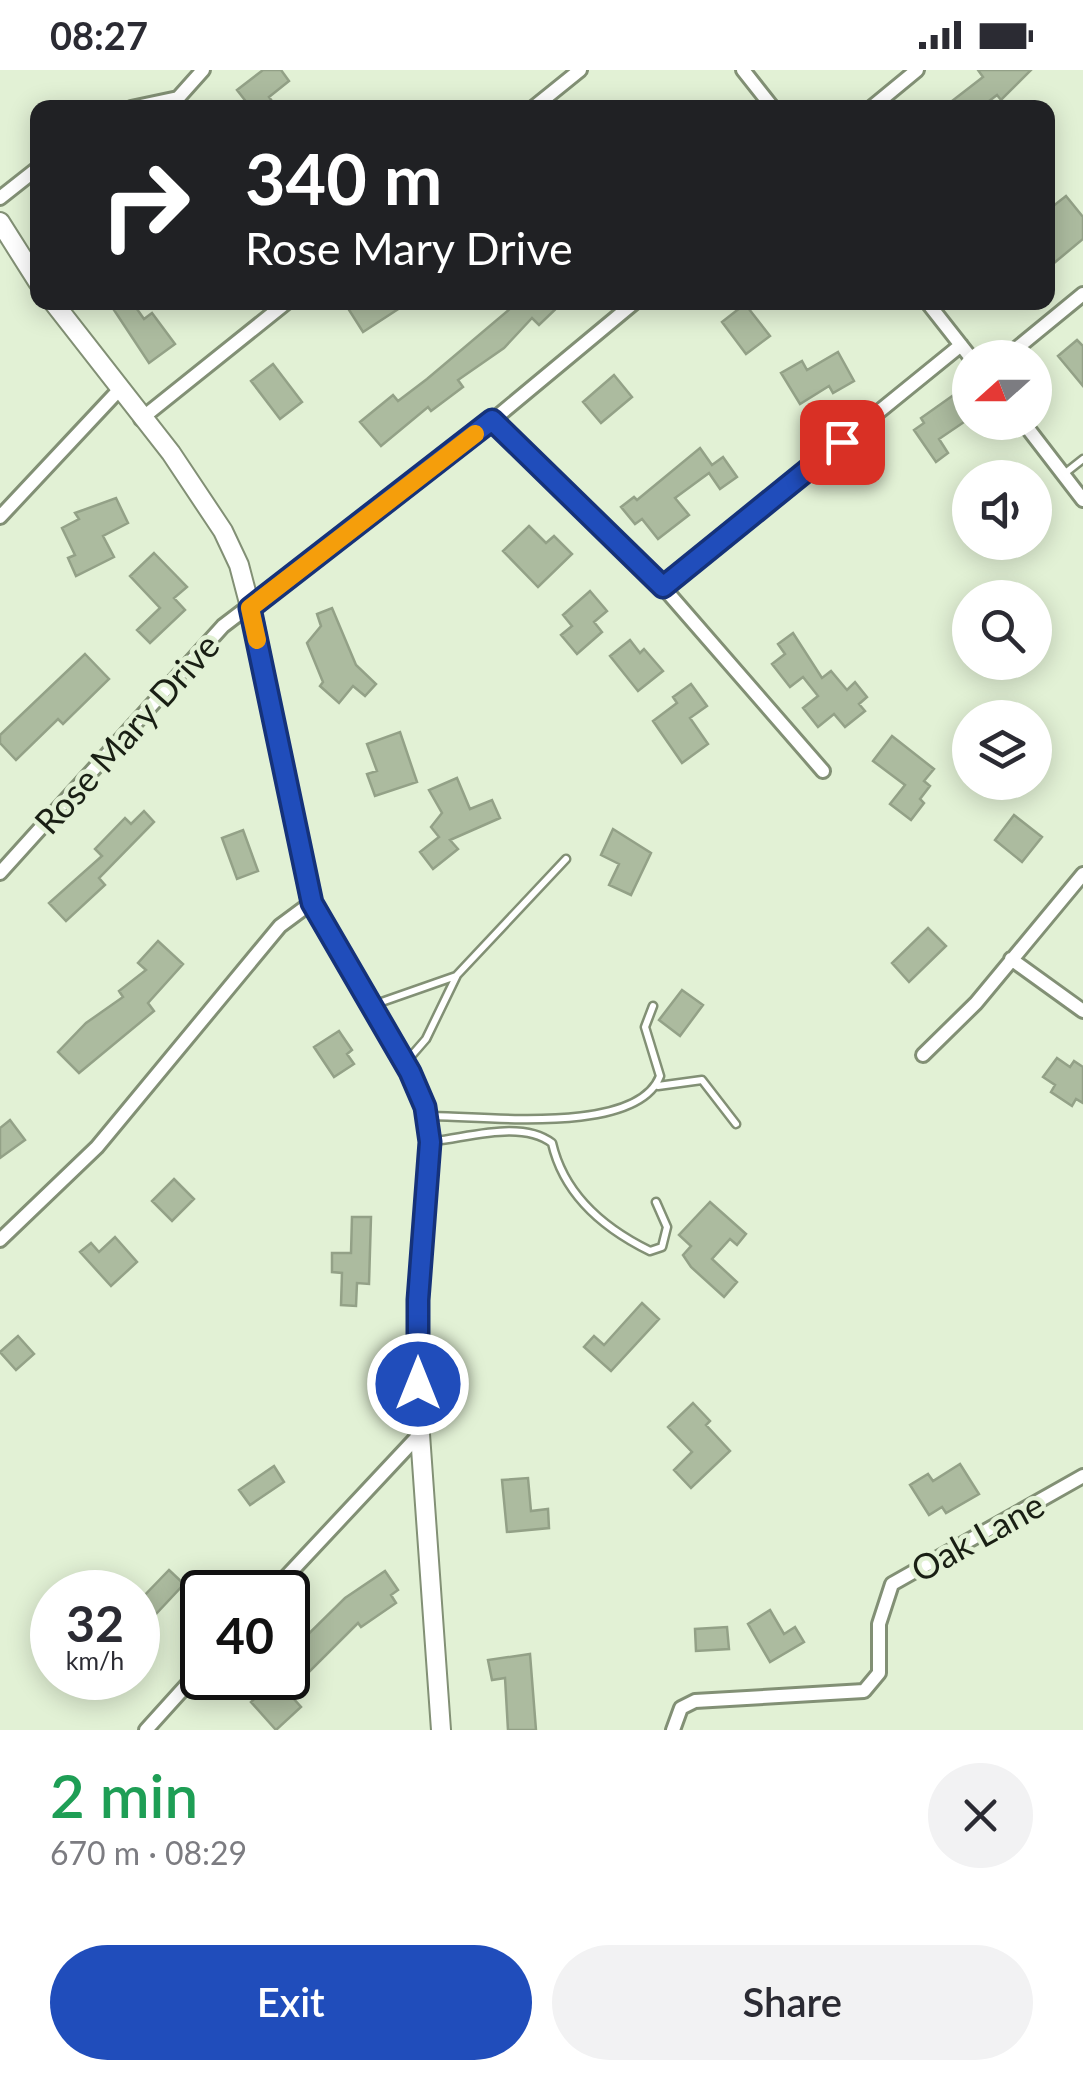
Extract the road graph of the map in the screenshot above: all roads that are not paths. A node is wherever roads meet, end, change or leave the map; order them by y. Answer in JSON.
{"nodes":[{"id":1,"x":203,"y":70,"type":"edge"},
{"id":2,"x":580,"y":70,"type":"edge"},
{"id":3,"x":743,"y":70,"type":"edge"},
{"id":4,"x":918,"y":70,"type":"edge"},
{"id":5,"x":169,"y":100,"type":"edge"},
{"id":6,"x":543,"y":100,"type":"edge"},
{"id":7,"x":767,"y":100,"type":"edge"},
{"id":8,"x":882,"y":100,"type":"edge"},
{"id":9,"x":30,"y":174,"type":"edge"},
{"id":10,"x":0,"y":198,"type":"edge"},
{"id":11,"x":0,"y":222,"type":"edge"},
{"id":12,"x":30,"y":269,"type":"edge"},
{"id":13,"x":1083,"y":294,"type":"edge"},
{"id":14,"x":59,"y":310,"type":"edge"},
{"id":15,"x":278,"y":310,"type":"edge"},
{"id":16,"x":625,"y":310,"type":"edge"},
{"id":17,"x":934,"y":310,"type":"edge"},
{"id":18,"x":957,"y":340,"type":"edge"},
{"id":19,"x":1028,"y":340,"type":"edge"},
{"id":20,"x":952,"y":352,"type":"edge"},
{"id":21,"x":118,"y":391,"type":"junction"},
{"id":22,"x":141,"y":419,"type":"junction"},
{"id":23,"x":492,"y":420,"type":"junction"},
{"id":24,"x":1037,"y":440,"type":"edge"},
{"id":25,"x":1083,"y":459,"type":"edge"},
{"id":26,"x":1064,"y":474,"type":"junction"},
{"id":27,"x":1083,"y":500,"type":"edge"},
{"id":28,"x":0,"y":516,"type":"edge"},
{"id":29,"x":663,"y":587,"type":"junction"},
{"id":30,"x":250,"y":608,"type":"junction"},
{"id":31,"x":823,"y":771,"type":"dead end"},
{"id":32,"x":566,"y":859,"type":"dead end"},
{"id":33,"x":0,"y":873,"type":"edge"},
{"id":34,"x":1083,"y":874,"type":"edge"},
{"id":35,"x":312,"y":903,"type":"junction"},
{"id":36,"x":1011,"y":959,"type":"junction"},
{"id":37,"x":457,"y":976,"type":"junction"},
{"id":38,"x":372,"y":1006,"type":"junction"},
{"id":39,"x":653,"y":1006,"type":"dead end"},
{"id":40,"x":1083,"y":1012,"type":"edge"},
{"id":41,"x":923,"y":1055,"type":"dead end"},
{"id":42,"x":405,"y":1063,"type":"junction"},
{"id":43,"x":656,"y":1086,"type":"junction"},
{"id":44,"x":428,"y":1116,"type":"junction"},
{"id":45,"x":736,"y":1124,"type":"dead end"},
{"id":46,"x":430,"y":1142,"type":"junction"},
{"id":47,"x":656,"y":1202,"type":"dead end"},
{"id":48,"x":0,"y":1240,"type":"edge"},
{"id":49,"x":419,"y":1435,"type":"junction"},
{"id":50,"x":1083,"y":1476,"type":"edge"},
{"id":51,"x":293,"y":1570,"type":"edge"},
{"id":52,"x":180,"y":1692,"type":"edge"},
{"id":53,"x":146,"y":1730,"type":"edge"},
{"id":54,"x":441,"y":1730,"type":"edge"},
{"id":55,"x":673,"y":1730,"type":"edge"}],
"edges":[{"from":1,"to":5,"type":"street"},
{"from":2,"to":6,"type":"street"},
{"from":3,"to":7,"type":"street"},
{"from":4,"to":8,"type":"street"},
{"from":9,"to":10,"type":"street"},
{"from":11,"to":12,"type":"street"},
{"from":13,"to":19,"type":"street"},
{"from":14,"to":21,"type":"street"},
{"from":15,"to":22,"type":"street"},
{"from":16,"to":23,"type":"street","name":"Rose Mary Drive"},
{"from":17,"to":18,"type":"street"},
{"from":20,"to":29,"type":"street"},
{"from":21,"to":22,"type":"street"},
{"from":21,"to":28,"type":"street"},
{"from":22,"to":30,"type":"street"},
{"from":23,"to":29,"type":"street"},
{"from":23,"to":30,"type":"street","name":"Rose Mary Drive"},
{"from":24,"to":26,"type":"street"},
{"from":25,"to":26,"type":"lane"},
{"from":26,"to":27,"type":"street"},
{"from":29,"to":31,"type":"street"},
{"from":30,"to":33,"type":"street","name":"Rose Mary Drive"},
{"from":30,"to":35,"type":"street"},
{"from":32,"to":37,"type":"lane"},
{"from":34,"to":36,"type":"street"},
{"from":35,"to":38,"type":"street"},
{"from":35,"to":48,"type":"street"},
{"from":36,"to":40,"type":"street"},
{"from":36,"to":41,"type":"street"},
{"from":37,"to":38,"type":"lane"},
{"from":37,"to":42,"type":"lane"},
{"from":38,"to":42,"type":"street"},
{"from":39,"to":43,"type":"lane"},
{"from":42,"to":44,"type":"street"},
{"from":43,"to":44,"type":"lane"},
{"from":43,"to":45,"type":"lane"},
{"from":44,"to":46,"type":"street"},
{"from":46,"to":47,"type":"lane"},
{"from":46,"to":49,"type":"street"},
{"from":49,"to":51,"type":"street"},
{"from":49,"to":54,"type":"street"},
{"from":50,"to":55,"type":"street","name":"Oak Lane"},
{"from":52,"to":53,"type":"street"}]}
